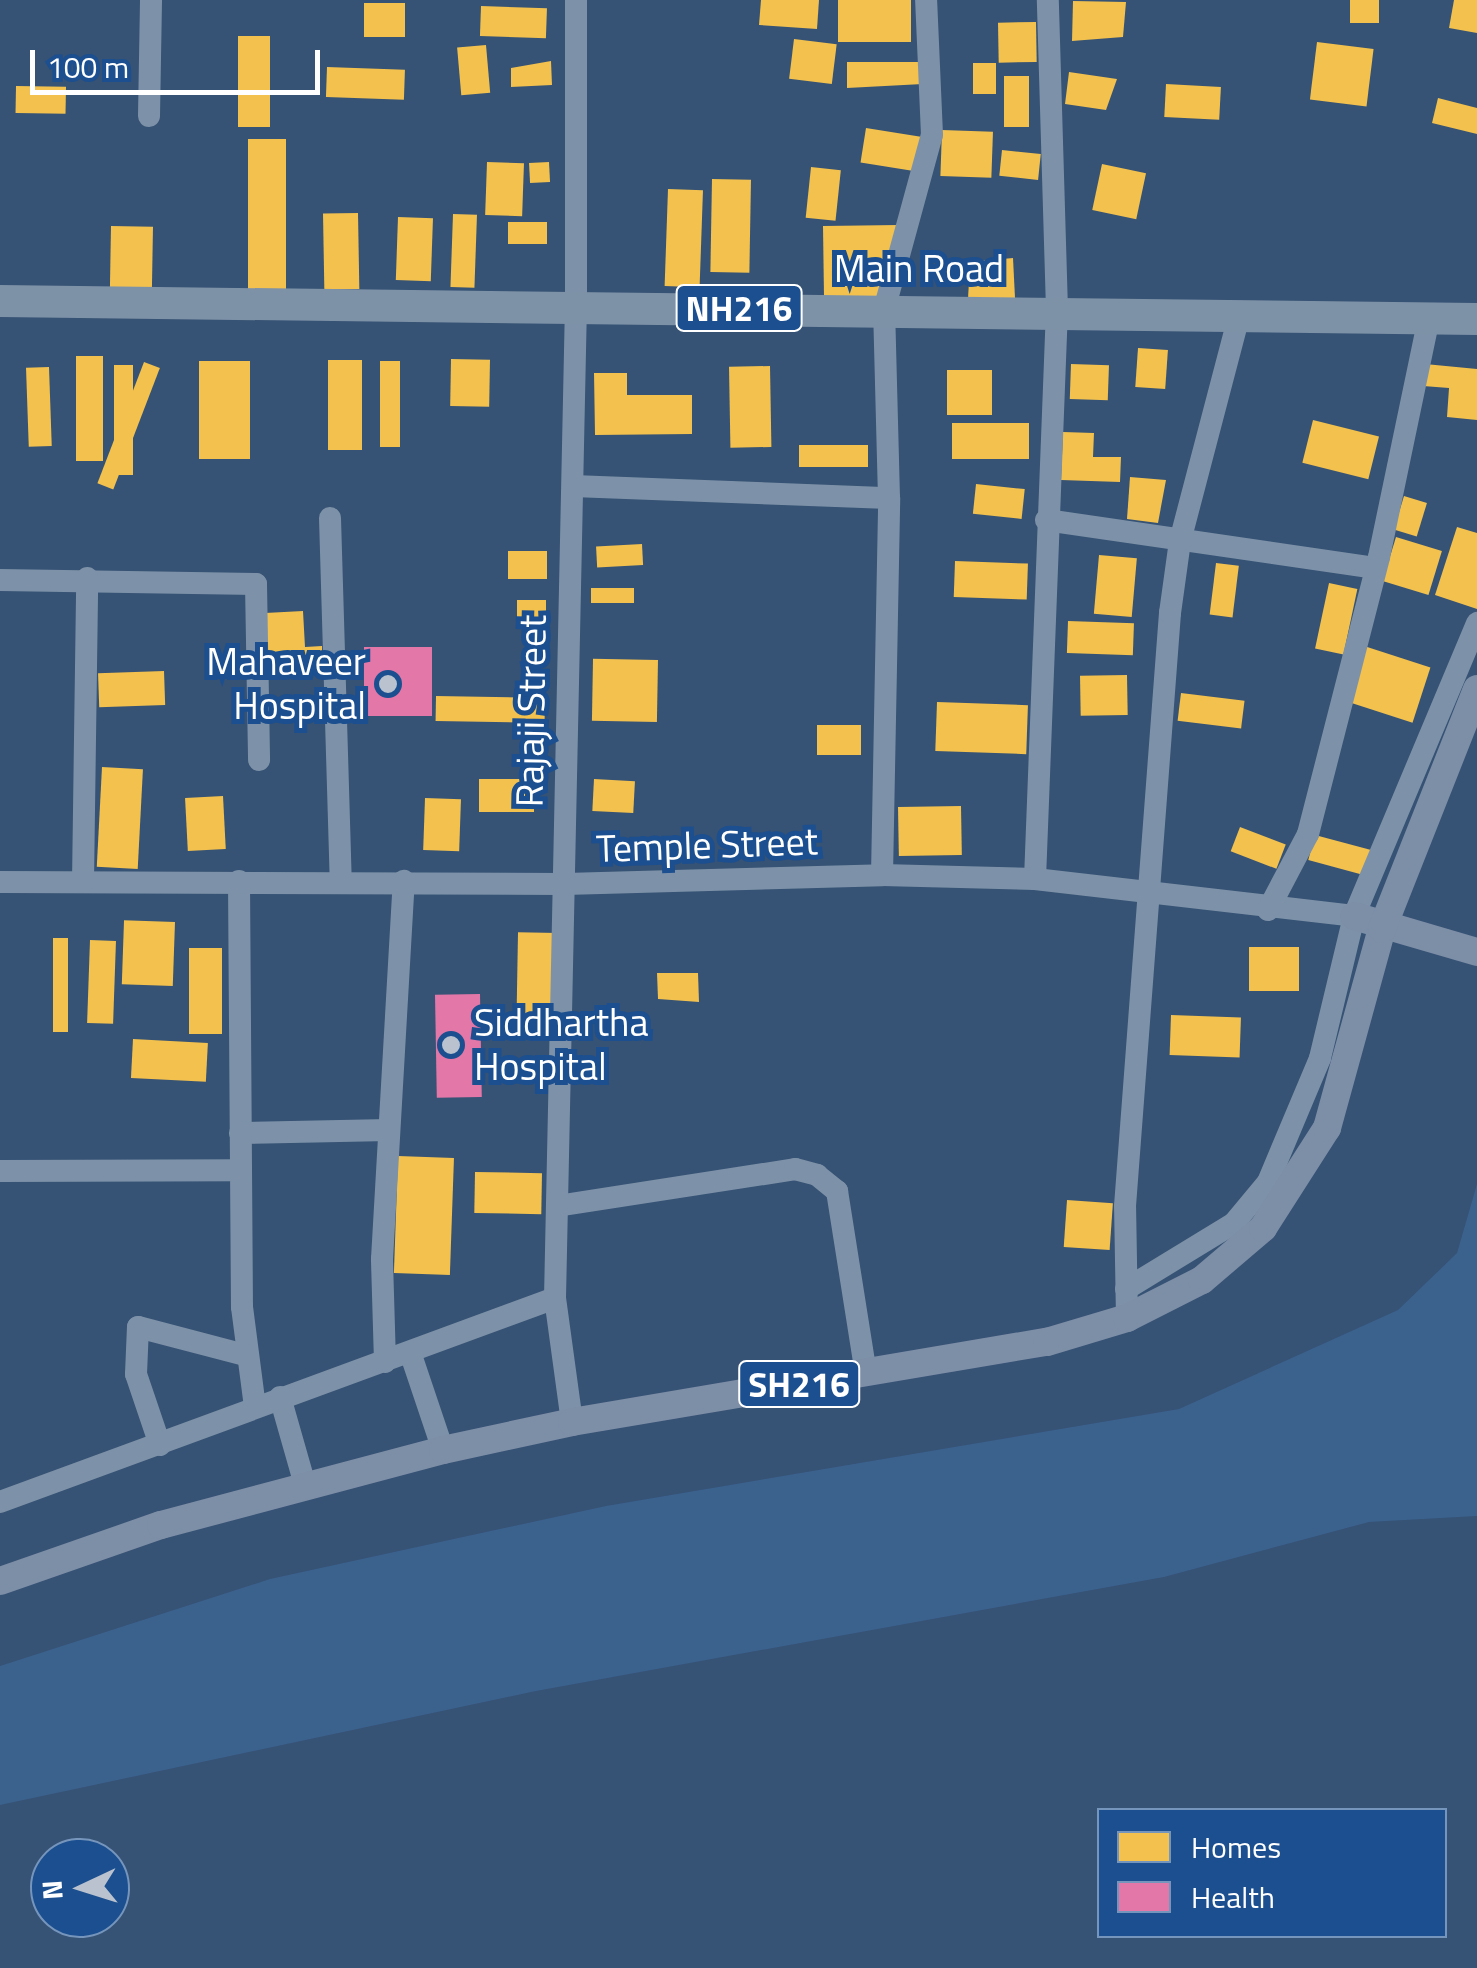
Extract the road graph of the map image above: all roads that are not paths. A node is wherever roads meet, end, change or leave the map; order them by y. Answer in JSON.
{"nodes":[{"id":1,"x":151,"y":0,"type":"edge"},
{"id":2,"x":576,"y":0,"type":"edge"},
{"id":3,"x":926,"y":0,"type":"edge"},
{"id":4,"x":1048,"y":0,"type":"edge"},
{"id":5,"x":148,"y":116,"type":"dead end"},
{"id":6,"x":0,"y":301,"type":"edge"},
{"id":7,"x":576,"y":306,"type":"junction"},
{"id":8,"x":884,"y":310,"type":"junction"},
{"id":9,"x":1057,"y":310,"type":"junction"},
{"id":10,"x":1240,"y":312,"type":"junction"},
{"id":11,"x":1429,"y":318,"type":"junction"},
{"id":12,"x":1477,"y":318,"type":"edge"},
{"id":13,"x":573,"y":486,"type":"junction"},
{"id":14,"x":889,"y":498,"type":"junction"},
{"id":15,"x":330,"y":518,"type":"dead end"},
{"id":16,"x":1046,"y":520,"type":"junction"},
{"id":17,"x":1180,"y":541,"type":"junction"},
{"id":18,"x":1375,"y":568,"type":"junction"},
{"id":19,"x":86,"y":578,"type":"junction"},
{"id":20,"x":0,"y":580,"type":"edge"},
{"id":21,"x":1477,"y":623,"type":"edge"},
{"id":22,"x":1477,"y":689,"type":"edge"},
{"id":23,"x":258,"y":760,"type":"dead end"},
{"id":24,"x":882,"y":875,"type":"junction"},
{"id":25,"x":342,"y":879,"type":"junction"},
{"id":26,"x":1035,"y":879,"type":"junction"},
{"id":27,"x":404,"y":880,"type":"junction"},
{"id":28,"x":239,"y":881,"type":"junction"},
{"id":29,"x":0,"y":882,"type":"edge"},
{"id":30,"x":83,"y":882,"type":"junction"},
{"id":31,"x":564,"y":884,"type":"junction"},
{"id":32,"x":1147,"y":890,"type":"junction"},
{"id":33,"x":1268,"y":910,"type":"junction"},
{"id":34,"x":1354,"y":916,"type":"junction"},
{"id":35,"x":1382,"y":929,"type":"junction"},
{"id":36,"x":1477,"y":952,"type":"edge"},
{"id":37,"x":389,"y":1130,"type":"junction"},
{"id":38,"x":240,"y":1132,"type":"junction"},
{"id":39,"x":240,"y":1170,"type":"junction"},
{"id":40,"x":0,"y":1171,"type":"edge"},
{"id":41,"x":557,"y":1206,"type":"junction"},
{"id":42,"x":1126,"y":1289,"type":"junction"},
{"id":43,"x":555,"y":1298,"type":"junction"},
{"id":44,"x":1126,"y":1318,"type":"junction"},
{"id":45,"x":245,"y":1355,"type":"junction"},
{"id":46,"x":411,"y":1355,"type":"junction"},
{"id":47,"x":384,"y":1362,"type":"junction"},
{"id":48,"x":866,"y":1374,"type":"junction"},
{"id":49,"x":280,"y":1397,"type":"junction"},
{"id":50,"x":255,"y":1407,"type":"junction"},
{"id":51,"x":572,"y":1422,"type":"junction"},
{"id":52,"x":160,"y":1445,"type":"junction"},
{"id":53,"x":443,"y":1450,"type":"junction"},
{"id":54,"x":305,"y":1485,"type":"junction"},
{"id":55,"x":0,"y":1502,"type":"edge"},
{"id":56,"x":0,"y":1581,"type":"edge"}],
"edges":[{"from":1,"to":5,"type":"street"},
{"from":2,"to":7,"type":"street","name":"Rajaji Street"},
{"from":3,"to":8,"type":"street"},
{"from":4,"to":9,"type":"street"},
{"from":6,"to":7,"type":"highway","name":"Main Road","number":"NH216"},
{"from":7,"to":8,"type":"highway","name":"Main Road","number":"NH216"},
{"from":7,"to":13,"type":"street","name":"Rajaji Street"},
{"from":8,"to":9,"type":"highway","name":"Main Road","number":"NH216"},
{"from":8,"to":14,"type":"street"},
{"from":9,"to":10,"type":"highway","name":"Main Road","number":"NH216"},
{"from":9,"to":16,"type":"street"},
{"from":10,"to":11,"type":"highway","name":"Main Road","number":"NH216"},
{"from":10,"to":17,"type":"street"},
{"from":11,"to":12,"type":"highway","name":"Main Road","number":"NH216"},
{"from":11,"to":18,"type":"street"},
{"from":13,"to":14,"type":"street"},
{"from":13,"to":31,"type":"street","name":"Rajaji Street"},
{"from":14,"to":24,"type":"street"},
{"from":15,"to":25,"type":"street"},
{"from":16,"to":17,"type":"street"},
{"from":16,"to":26,"type":"street"},
{"from":17,"to":18,"type":"street"},
{"from":17,"to":32,"type":"street"},
{"from":18,"to":33,"type":"street"},
{"from":19,"to":20,"type":"street"},
{"from":19,"to":23,"type":"street"},
{"from":19,"to":30,"type":"street"},
{"from":21,"to":34,"type":"street"},
{"from":22,"to":35,"type":"main road","number":"SH216"},
{"from":24,"to":26,"type":"street","name":"Temple Street"},
{"from":24,"to":31,"type":"street","name":"Temple Street"},
{"from":25,"to":27,"type":"street","name":"Temple Street"},
{"from":25,"to":28,"type":"street","name":"Temple Street"},
{"from":26,"to":32,"type":"street","name":"Temple Street"},
{"from":27,"to":31,"type":"street","name":"Temple Street"},
{"from":27,"to":37,"type":"street"},
{"from":28,"to":30,"type":"street","name":"Temple Street"},
{"from":28,"to":38,"type":"street"},
{"from":29,"to":30,"type":"street","name":"Temple Street"},
{"from":31,"to":41,"type":"street","name":"Rajaji Street"},
{"from":32,"to":33,"type":"street","name":"Temple Street"},
{"from":32,"to":42,"type":"street"},
{"from":33,"to":34,"type":"street","name":"Temple Street"},
{"from":34,"to":35,"type":"main road"},
{"from":34,"to":42,"type":"street"},
{"from":35,"to":36,"type":"main road"},
{"from":35,"to":44,"type":"main road","number":"SH216"},
{"from":37,"to":38,"type":"street"},
{"from":37,"to":47,"type":"street"},
{"from":38,"to":39,"type":"street"},
{"from":39,"to":40,"type":"street"},
{"from":39,"to":45,"type":"street"},
{"from":41,"to":43,"type":"street","name":"Rajaji Street"},
{"from":41,"to":48,"type":"street"},
{"from":42,"to":44,"type":"street"},
{"from":43,"to":46,"type":"street"},
{"from":43,"to":51,"type":"street","name":"Rajaji Street"},
{"from":44,"to":48,"type":"main road","number":"SH216"},
{"from":45,"to":50,"type":"street"},
{"from":45,"to":52,"type":"street"},
{"from":46,"to":47,"type":"street"},
{"from":46,"to":53,"type":"street"},
{"from":47,"to":49,"type":"street"},
{"from":48,"to":51,"type":"main road","number":"SH216"},
{"from":49,"to":50,"type":"street"},
{"from":49,"to":54,"type":"street"},
{"from":50,"to":52,"type":"street"},
{"from":51,"to":53,"type":"main road","number":"SH216"},
{"from":52,"to":55,"type":"street"},
{"from":53,"to":54,"type":"main road","number":"SH216"},
{"from":54,"to":56,"type":"main road","number":"SH216"}]}
